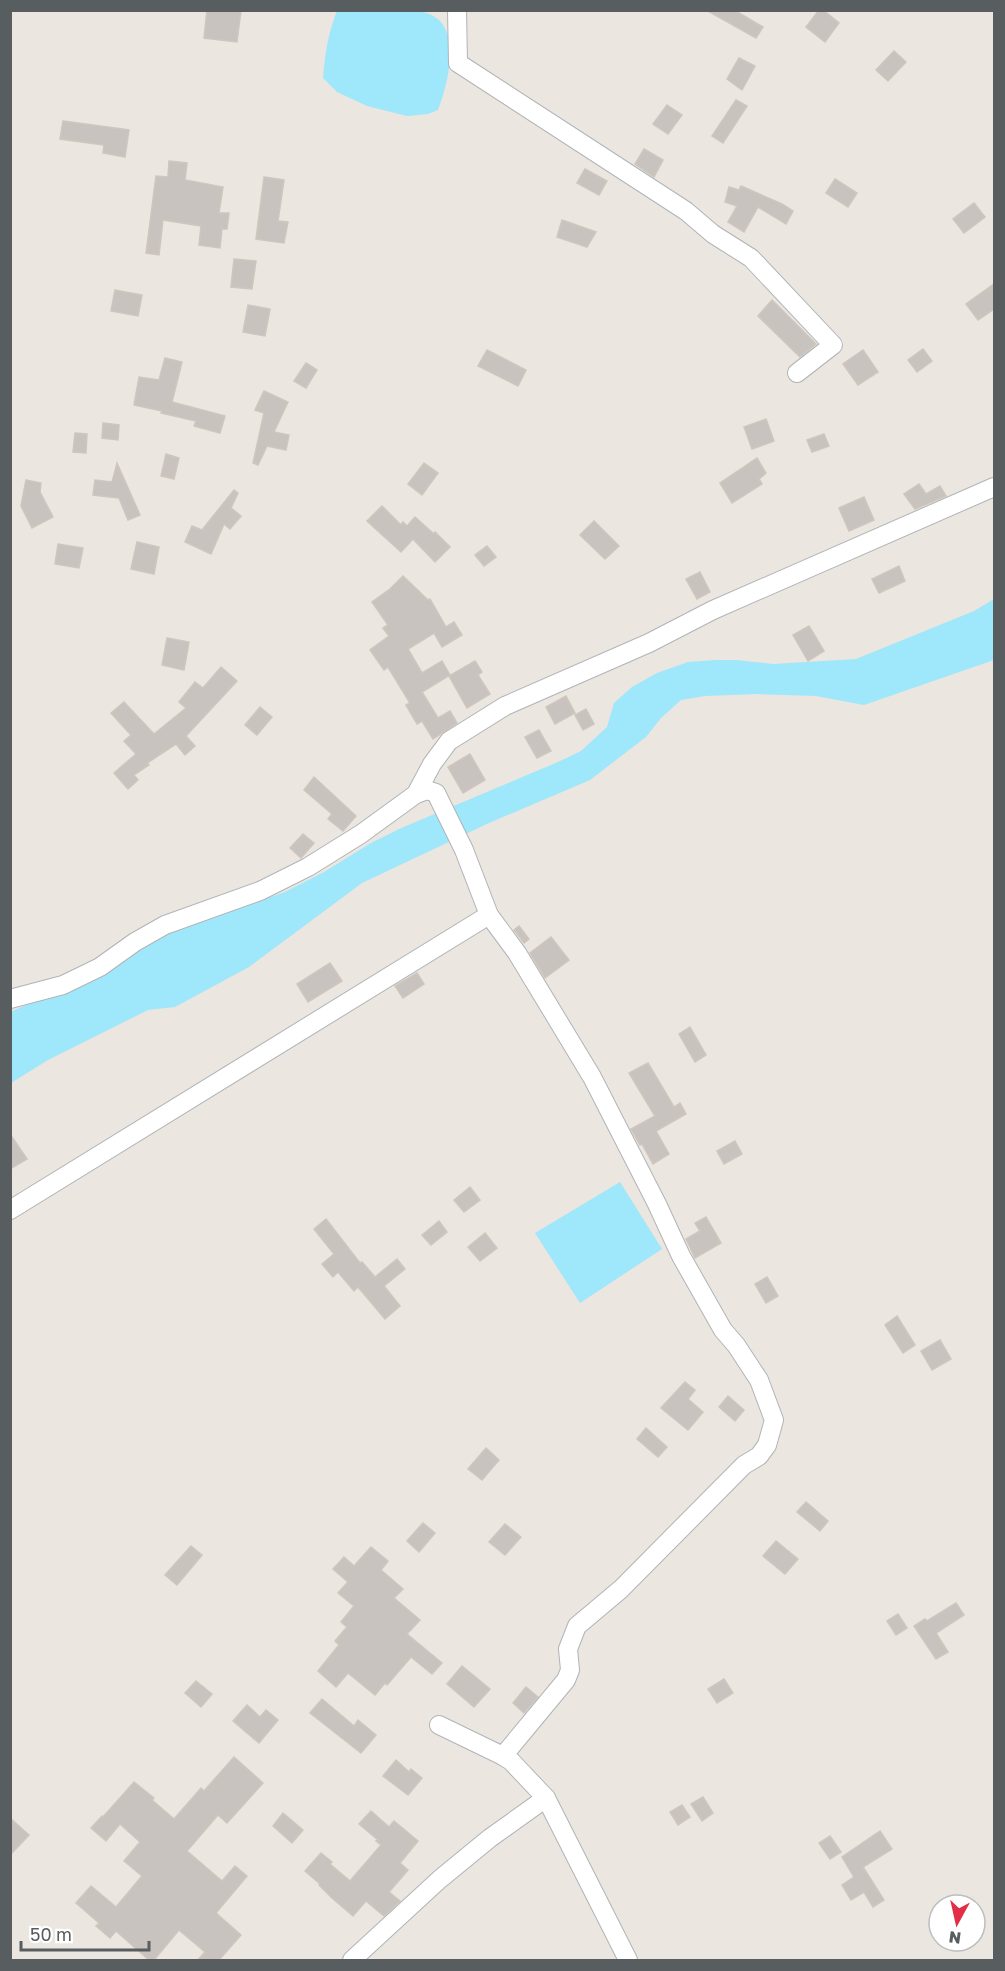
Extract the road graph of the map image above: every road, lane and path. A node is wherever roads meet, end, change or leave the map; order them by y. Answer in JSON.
{"nodes":[{"id":1,"x":457,"y":10,"type":"edge"},
{"id":2,"x":796,"y":373,"type":"dead end"},
{"id":3,"x":994,"y":487,"type":"edge"},
{"id":4,"x":416,"y":794,"type":"junction"},
{"id":5,"x":489,"y":915,"type":"junction"},
{"id":6,"x":10,"y":999,"type":"edge"},
{"id":7,"x":10,"y":1210,"type":"edge"},
{"id":8,"x":439,"y":1725,"type":"dead end"},
{"id":9,"x":503,"y":1756,"type":"junction"},
{"id":10,"x":546,"y":1798,"type":"junction"},
{"id":11,"x":352,"y":1960,"type":"edge"},
{"id":12,"x":628,"y":1960,"type":"edge"}],
"edges":[{"from":1,"to":2,"type":"street"},
{"from":3,"to":4,"type":"street"},
{"from":4,"to":5,"type":"street"},
{"from":4,"to":6,"type":"street"},
{"from":5,"to":7,"type":"street"},
{"from":5,"to":9,"type":"street"},
{"from":8,"to":9,"type":"street"},
{"from":9,"to":10,"type":"street"},
{"from":10,"to":11,"type":"street"},
{"from":10,"to":12,"type":"street"}]}
